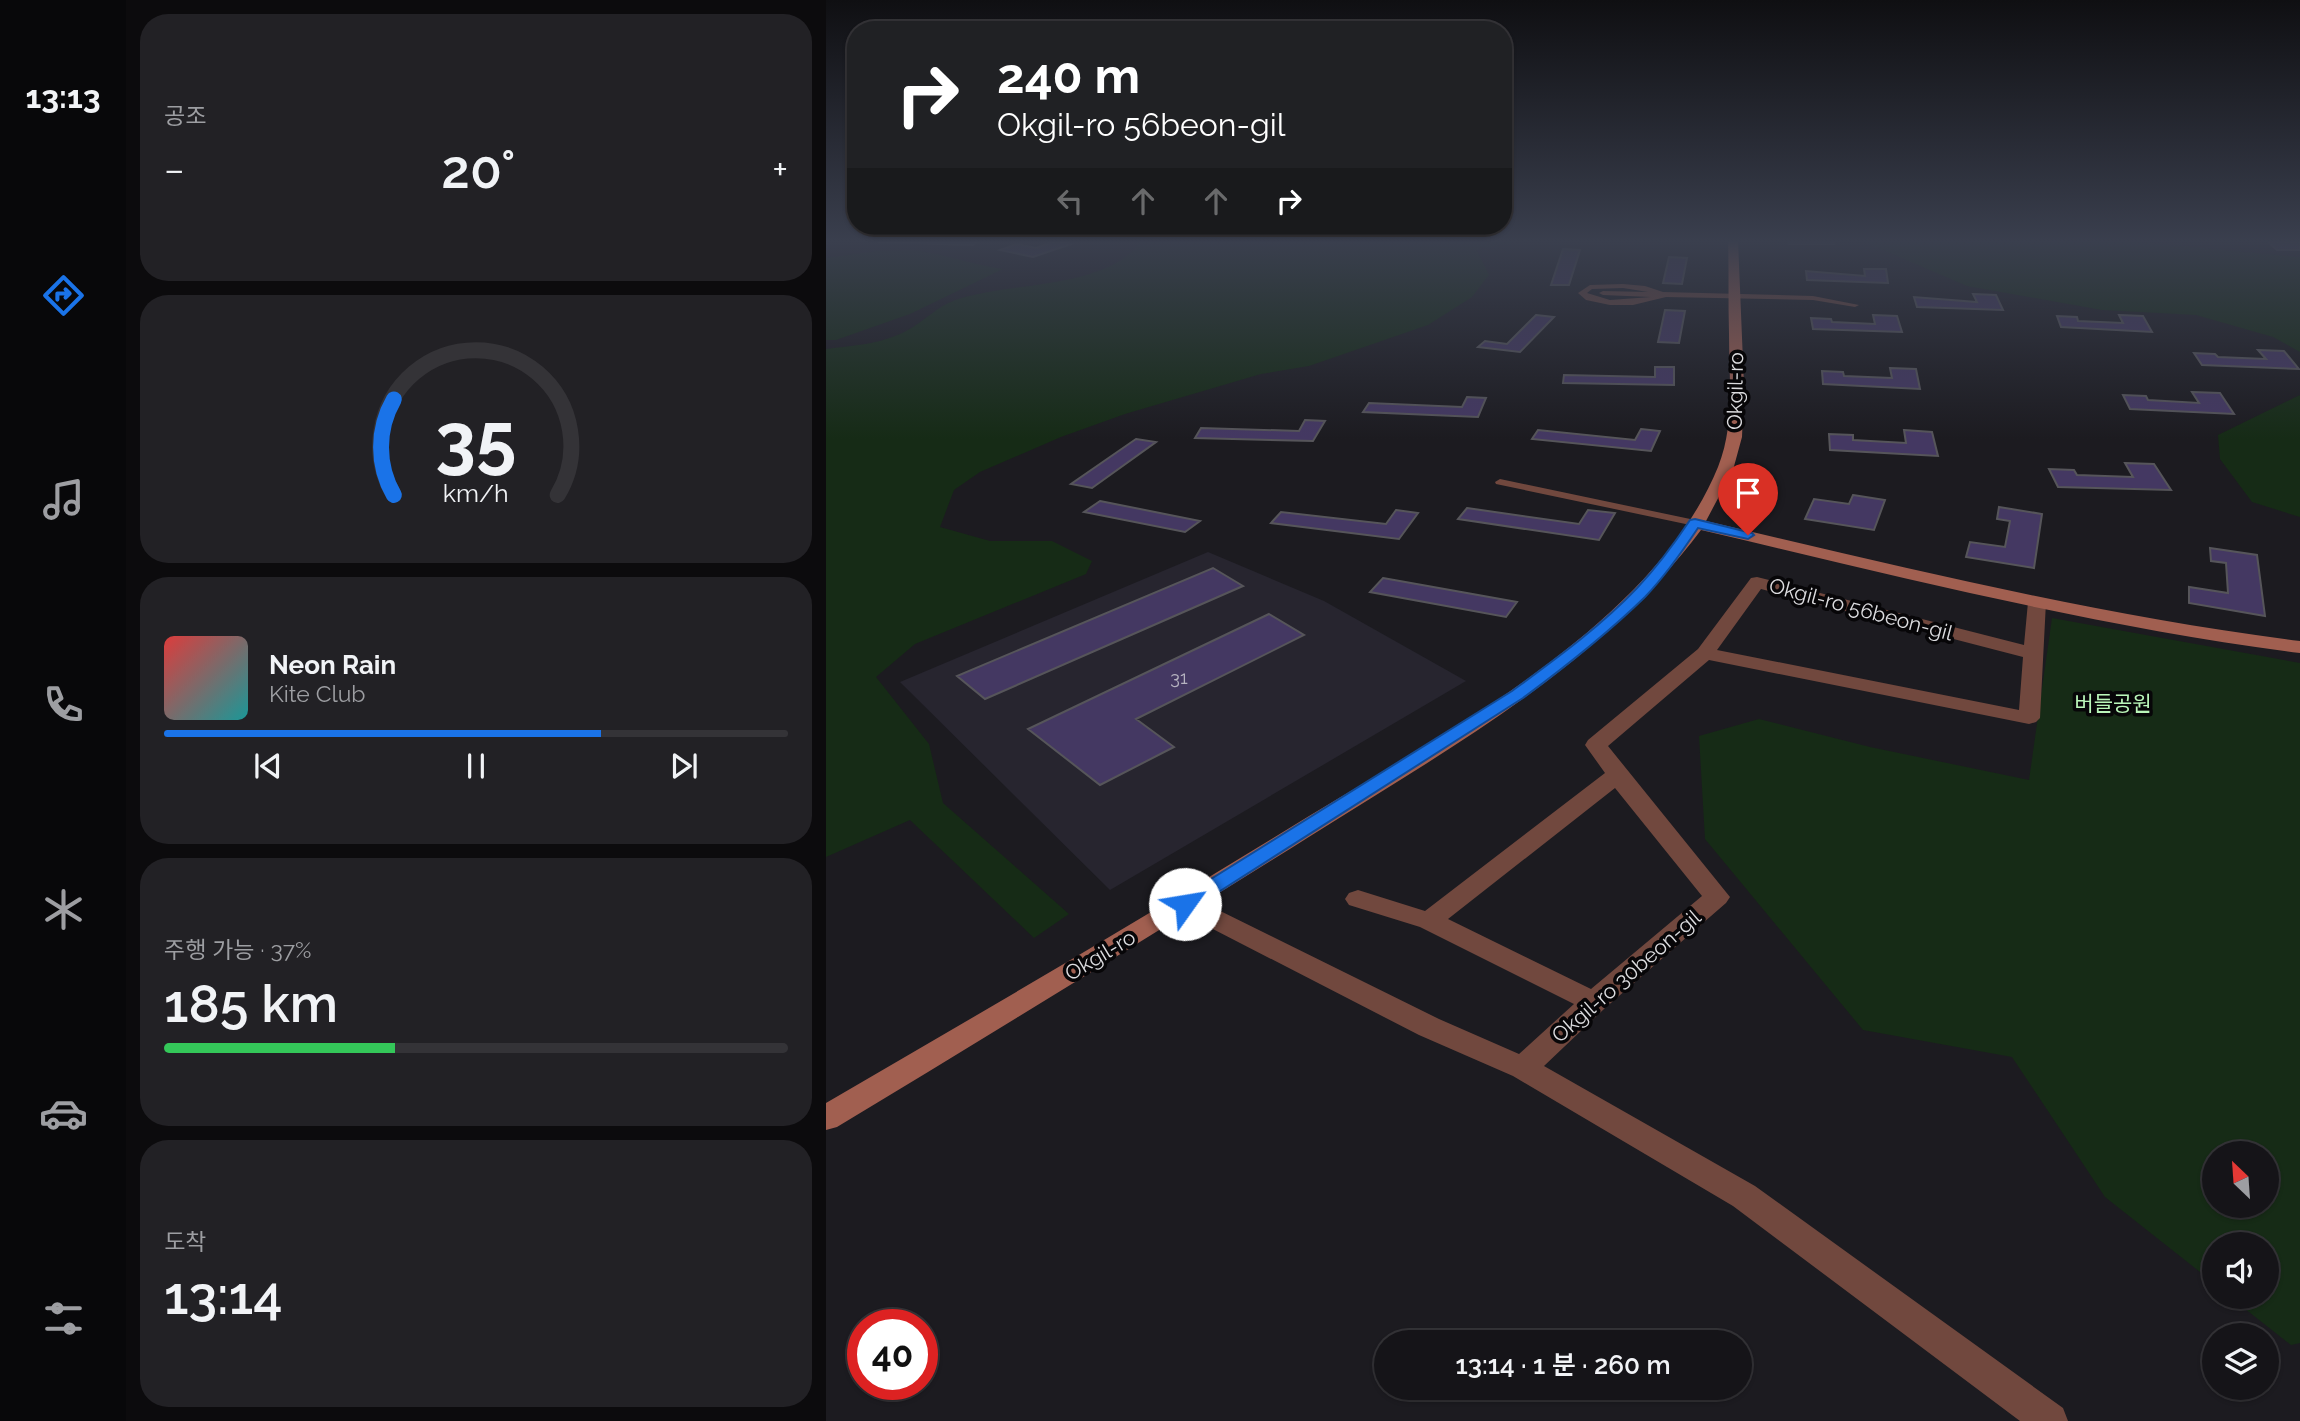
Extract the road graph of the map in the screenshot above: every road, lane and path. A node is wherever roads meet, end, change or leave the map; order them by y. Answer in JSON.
{"nodes":[{"id":1,"x":1734,"y":306,"type":"edge"},
{"id":2,"x":1500,"y":482,"type":"dead end"},
{"id":3,"x":1695,"y":523,"type":"junction"},
{"id":4,"x":2037,"y":602,"type":"junction"},
{"id":5,"x":2300,"y":647,"type":"edge"},
{"id":6,"x":1705,"y":653,"type":"junction"},
{"id":7,"x":2035,"y":654,"type":"junction"},
{"id":8,"x":1617,"y":775,"type":"junction"},
{"id":9,"x":1358,"y":899,"type":"dead end"},
{"id":10,"x":1185,"y":904,"type":"junction"},
{"id":11,"x":1429,"y":921,"type":"junction"},
{"id":12,"x":1594,"y":1002,"type":"junction"},
{"id":13,"x":1523,"y":1068,"type":"junction"},
{"id":14,"x":826,"y":1118,"type":"edge"},
{"id":15,"x":2050,"y":1421,"type":"edge"}],
"edges":[{"from":1,"to":3,"type":"street","name":"Okgil-ro"},
{"from":2,"to":3,"type":"lane"},
{"from":3,"to":4,"type":"street","name":"Okgil-ro 56beon-gil"},
{"from":3,"to":10,"type":"street","name":"Okgil-ro"},
{"from":4,"to":5,"type":"street","name":"Okgil-ro 56beon-gil"},
{"from":4,"to":7,"type":"street"},
{"from":6,"to":7,"type":"street","name":"Okgil-ro 56beon-gil"},
{"from":6,"to":7,"type":"street"},
{"from":6,"to":8,"type":"street"},
{"from":8,"to":11,"type":"street"},
{"from":8,"to":12,"type":"street","name":"Okgil-ro 30beon-gil"},
{"from":9,"to":11,"type":"street"},
{"from":10,"to":13,"type":"street"},
{"from":10,"to":14,"type":"street","name":"Okgil-ro"},
{"from":11,"to":12,"type":"street"},
{"from":12,"to":13,"type":"street","name":"Okgil-ro 30beon-gil"},
{"from":13,"to":15,"type":"street"}]}
